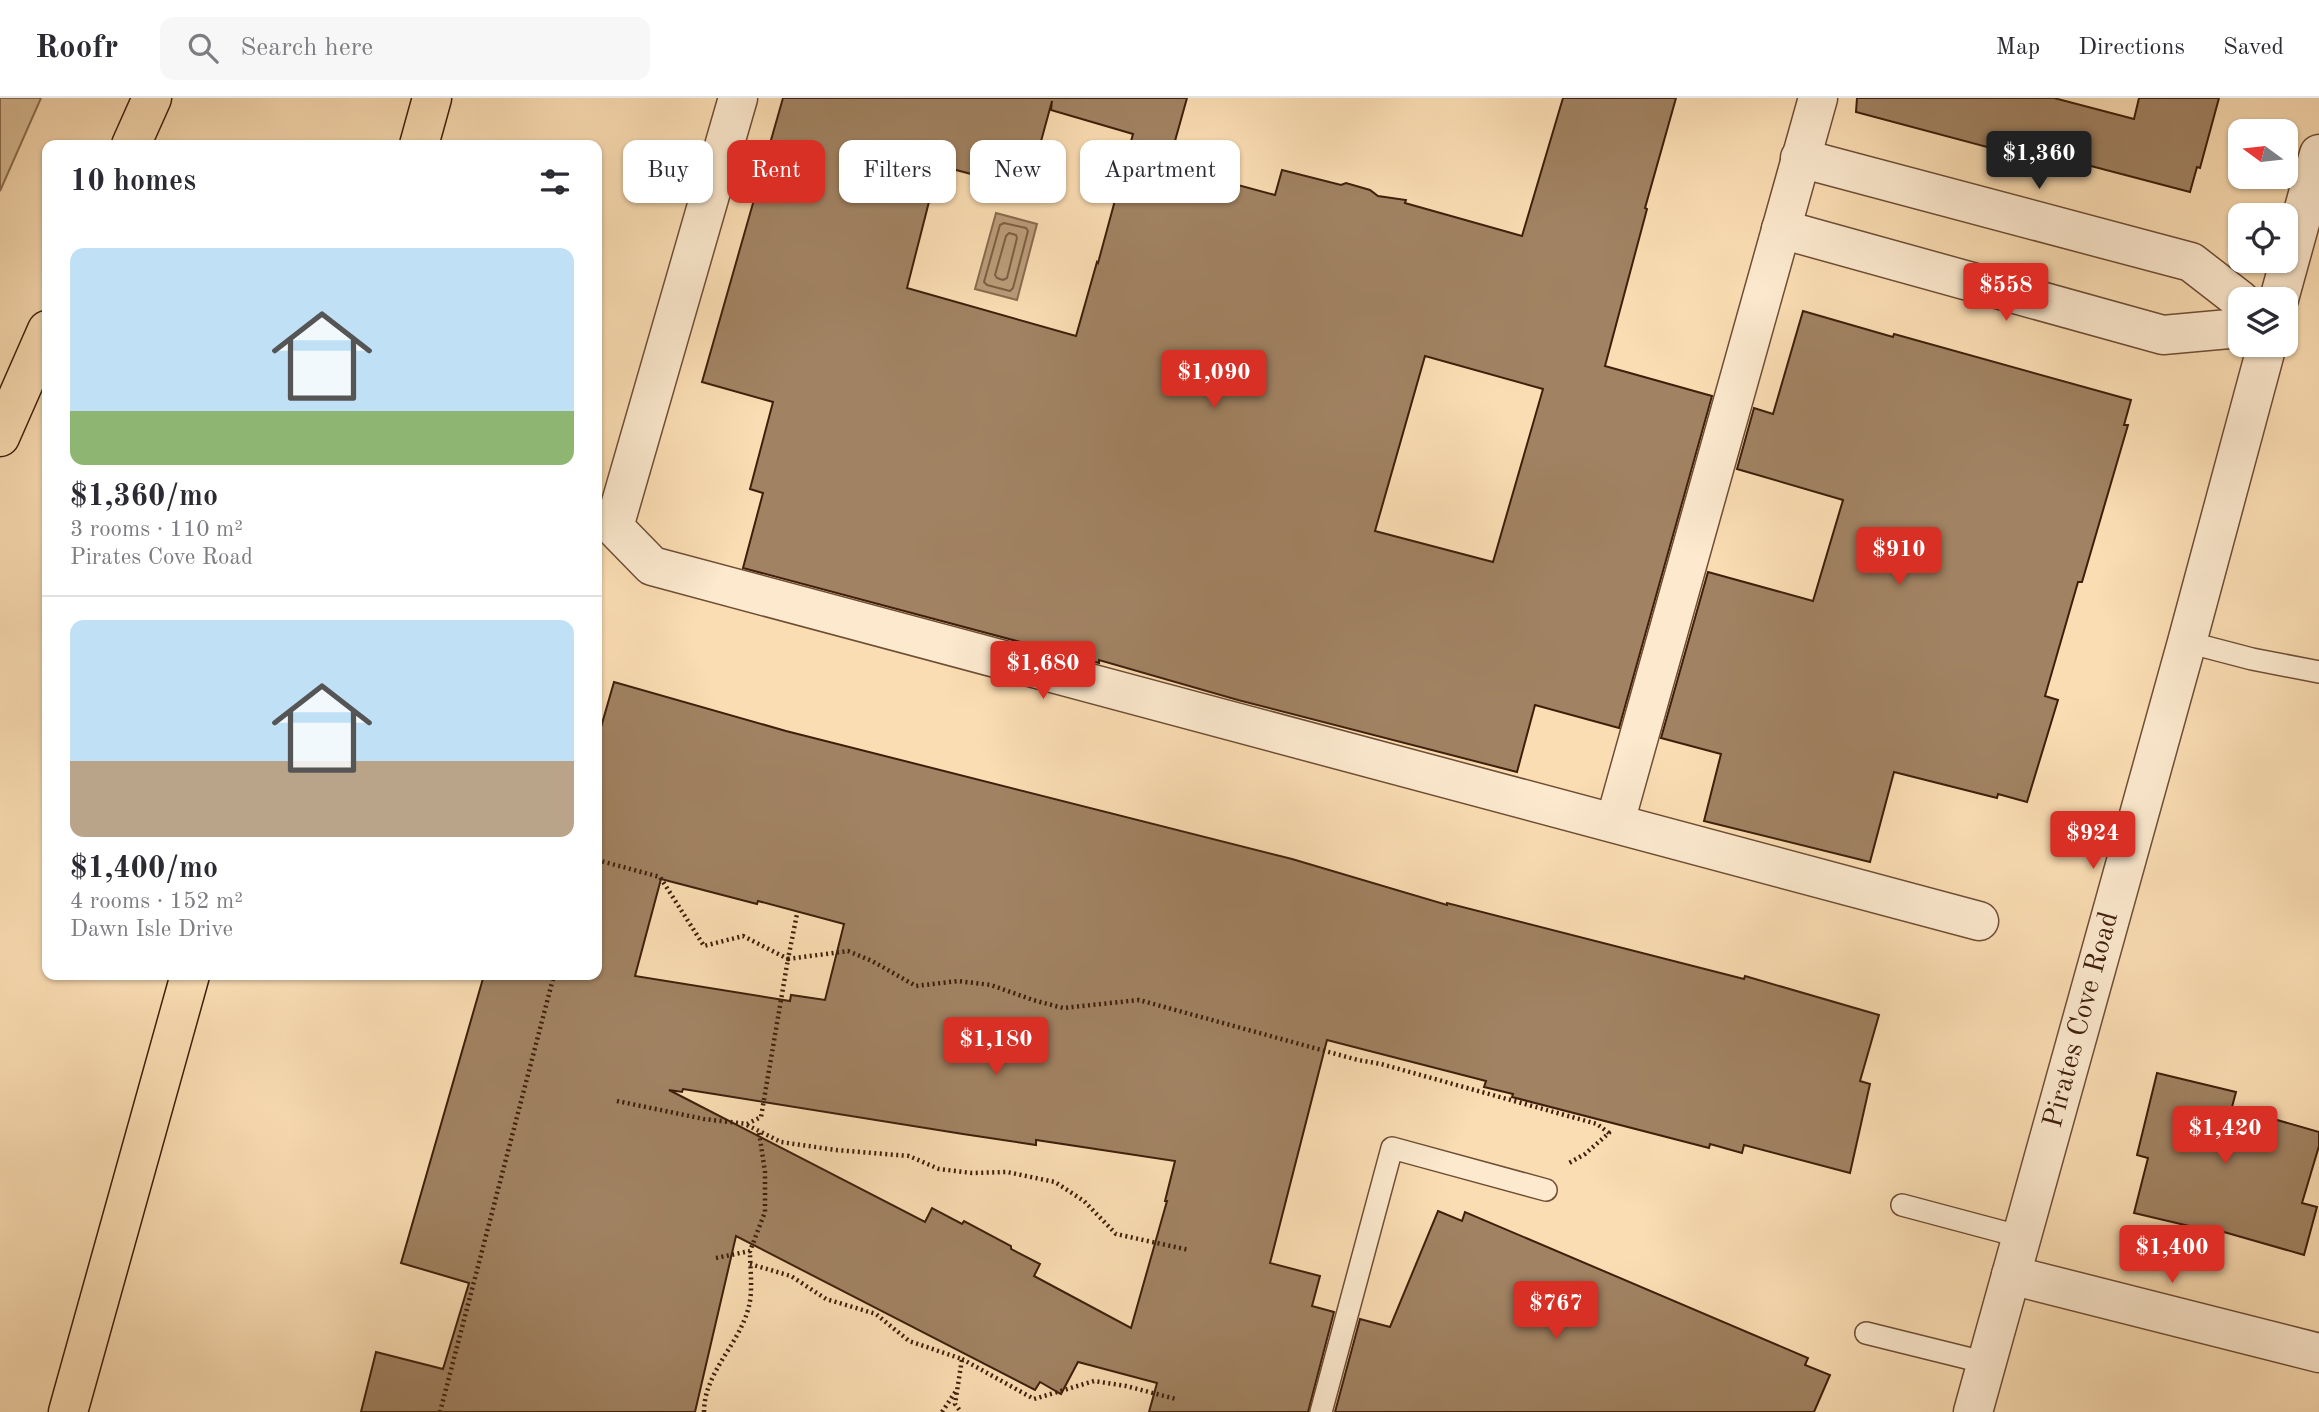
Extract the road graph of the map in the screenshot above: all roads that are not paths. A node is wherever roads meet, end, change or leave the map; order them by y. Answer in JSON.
{"nodes":[{"id":1,"x":152,"y":98,"type":"edge"},
{"id":2,"x":432,"y":98,"type":"edge"},
{"id":3,"x":738,"y":98,"type":"edge"},
{"id":4,"x":1818,"y":98,"type":"edge"},
{"id":5,"x":133,"y":140,"type":"edge"},
{"id":6,"x":420,"y":140,"type":"edge"},
{"id":7,"x":2319,"y":154,"type":"edge"},
{"id":8,"x":1800,"y":158,"type":"junction"},
{"id":9,"x":1781,"y":229,"type":"junction"},
{"id":10,"x":2282,"y":287,"type":"edge"},
{"id":11,"x":2228,"y":291,"type":"edge"},
{"id":12,"x":2228,"y":329,"type":"edge"},
{"id":13,"x":42,"y":341,"type":"edge"},
{"id":14,"x":2264,"y":357,"type":"edge"},
{"id":15,"x":0,"y":437,"type":"edge"},
{"id":16,"x":2187,"y":642,"type":"junction"},
{"id":17,"x":2319,"y":672,"type":"edge"},
{"id":18,"x":1615,"y":822,"type":"junction"},
{"id":19,"x":1979,"y":921,"type":"dead end"},
{"id":20,"x":189,"y":980,"type":"edge"},
{"id":21,"x":1546,"y":1191,"type":"road end"},
{"id":22,"x":1902,"y":1205,"type":"dead end"},
{"id":23,"x":2022,"y":1237,"type":"junction"},
{"id":24,"x":2011,"y":1275,"type":"junction"},
{"id":25,"x":1866,"y":1334,"type":"dead end"},
{"id":26,"x":2319,"y":1353,"type":"edge"},
{"id":27,"x":1986,"y":1363,"type":"junction"},
{"id":28,"x":68,"y":1412,"type":"edge"},
{"id":29,"x":1321,"y":1412,"type":"edge"},
{"id":30,"x":1973,"y":1412,"type":"edge"}],
"edges":[{"from":1,"to":5,"type":"highway"},
{"from":2,"to":6,"type":"highway"},
{"from":3,"to":18,"type":"street"},
{"from":4,"to":8,"type":"street"},
{"from":7,"to":10,"type":"street"},
{"from":8,"to":9,"type":"street"},
{"from":8,"to":11,"type":"street"},
{"from":9,"to":12,"type":"street"},
{"from":9,"to":18,"type":"street"},
{"from":13,"to":15,"type":"highway"},
{"from":14,"to":16,"type":"street","name":"Pirates Cove Road"},
{"from":16,"to":17,"type":"lane"},
{"from":16,"to":23,"type":"street","name":"Pirates Cove Road"},
{"from":18,"to":19,"type":"street"},
{"from":20,"to":28,"type":"highway"},
{"from":21,"to":29,"type":"lane"},
{"from":22,"to":23,"type":"lane"},
{"from":23,"to":24,"type":"street","name":"Pirates Cove Road"},
{"from":24,"to":26,"type":"street"},
{"from":24,"to":27,"type":"street","name":"Pirates Cove Road"},
{"from":25,"to":27,"type":"lane"},
{"from":27,"to":30,"type":"street","name":"Pirates Cove Road"}]}
